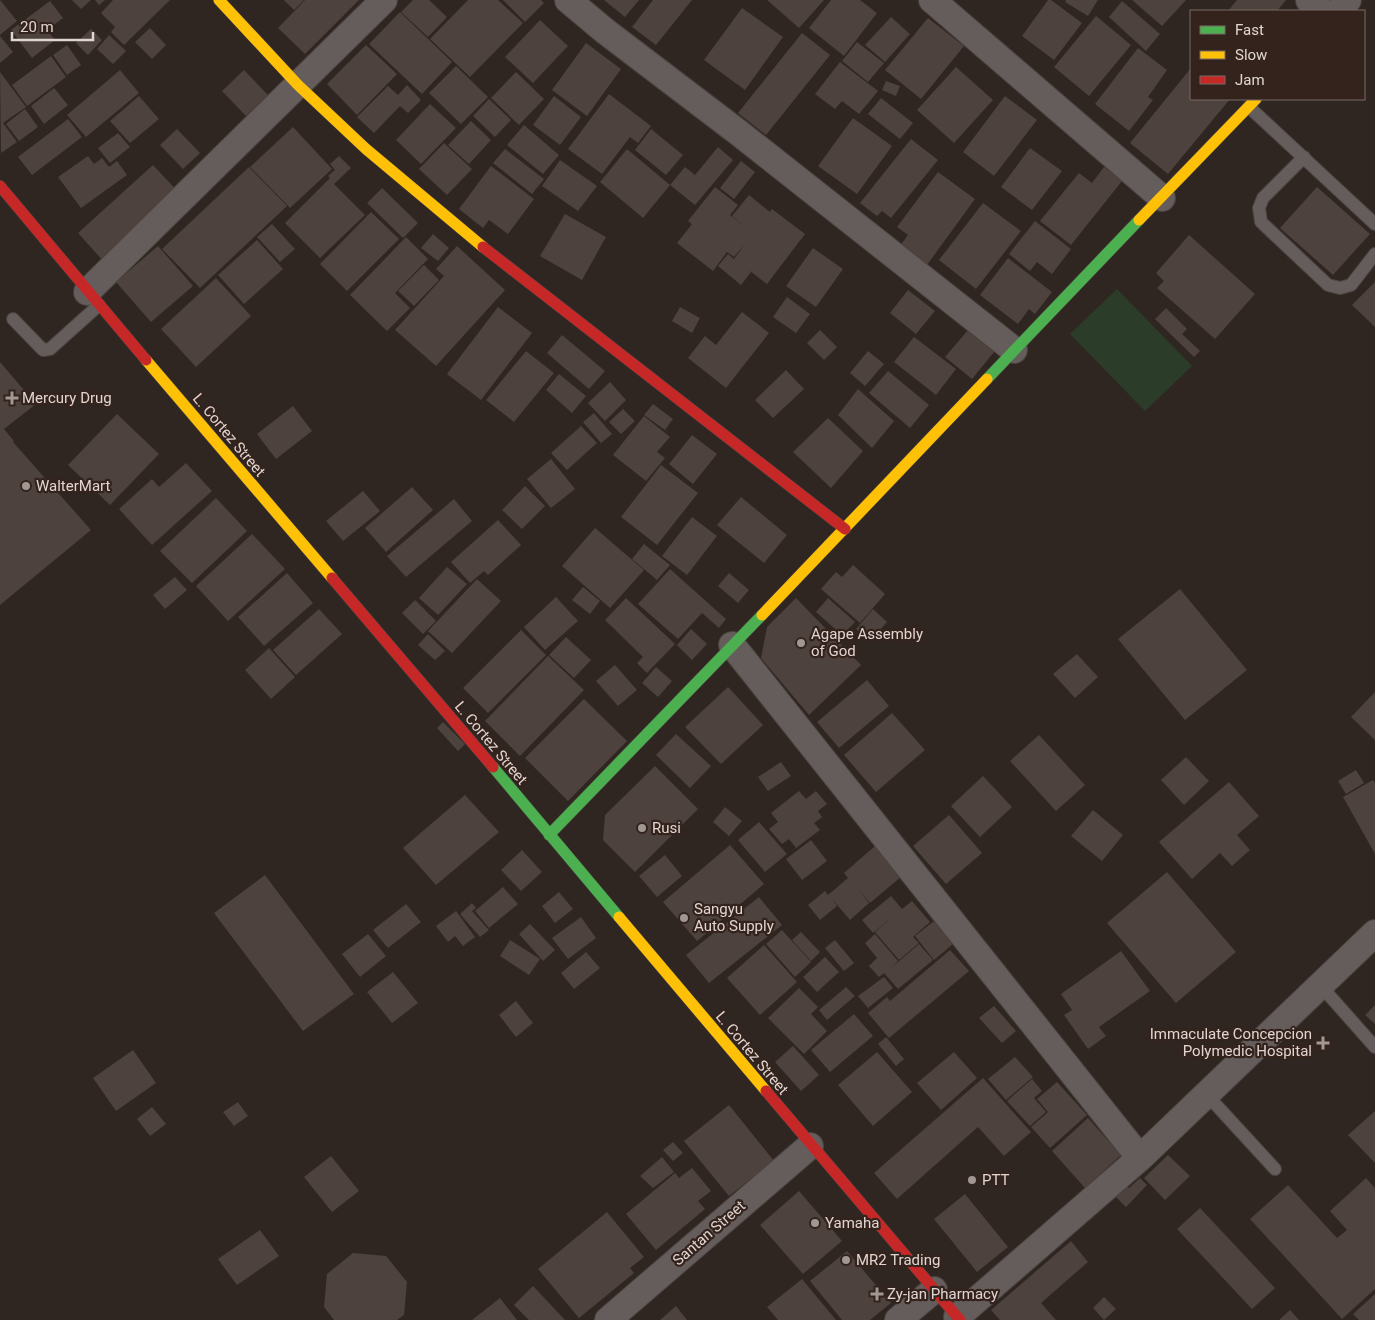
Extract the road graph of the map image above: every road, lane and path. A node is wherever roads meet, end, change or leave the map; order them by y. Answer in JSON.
{"nodes":[{"id":1,"x":219,"y":0,"type":"edge"},
{"id":2,"x":384,"y":0,"type":"edge"},
{"id":3,"x":568,"y":0,"type":"edge"},
{"id":4,"x":932,"y":0,"type":"edge"},
{"id":5,"x":1309,"y":0,"type":"edge"},
{"id":6,"x":1348,"y":0,"type":"edge"},
{"id":7,"x":1321,"y":10,"type":"edge"},
{"id":8,"x":1340,"y":10,"type":"edge"},
{"id":9,"x":298,"y":85,"type":"junction"},
{"id":10,"x":1253,"y":103,"type":"edge"},
{"id":11,"x":1304,"y":156,"type":"junction"},
{"id":12,"x":0,"y":186,"type":"edge"},
{"id":13,"x":1162,"y":198,"type":"junction"},
{"id":14,"x":1375,"y":224,"type":"edge"},
{"id":15,"x":1375,"y":254,"type":"edge"},
{"id":16,"x":93,"y":298,"type":"junction"},
{"id":17,"x":13,"y":319,"type":"dead end"},
{"id":18,"x":1014,"y":350,"type":"junction"},
{"id":19,"x":845,"y":529,"type":"junction"},
{"id":20,"x":732,"y":645,"type":"junction"},
{"id":21,"x":549,"y":835,"type":"junction"},
{"id":22,"x":1375,"y":933,"type":"edge"},
{"id":23,"x":1320,"y":985,"type":"junction"},
{"id":24,"x":1375,"y":1048,"type":"edge"},
{"id":25,"x":1207,"y":1095,"type":"junction"},
{"id":26,"x":810,"y":1146,"type":"junction"},
{"id":27,"x":1140,"y":1158,"type":"junction"},
{"id":28,"x":1275,"y":1169,"type":"dead end"},
{"id":29,"x":934,"y":1290,"type":"junction"},
{"id":30,"x":958,"y":1318,"type":"edge"},
{"id":31,"x":608,"y":1320,"type":"edge"},
{"id":32,"x":898,"y":1320,"type":"edge"}],
"edges":[{"from":1,"to":9,"type":"street"},
{"from":2,"to":9,"type":"street"},
{"from":3,"to":18,"type":"street"},
{"from":4,"to":13,"type":"street"},
{"from":5,"to":7,"type":"street"},
{"from":6,"to":8,"type":"street"},
{"from":9,"to":16,"type":"street"},
{"from":9,"to":19,"type":"street"},
{"from":10,"to":11,"type":"lane"},
{"from":10,"to":13,"type":"street"},
{"from":11,"to":14,"type":"lane"},
{"from":11,"to":15,"type":"lane"},
{"from":12,"to":16,"type":"street","name":"L. Cortez Street"},
{"from":13,"to":18,"type":"street"},
{"from":16,"to":17,"type":"lane"},
{"from":16,"to":21,"type":"street","name":"L. Cortez Street"},
{"from":18,"to":19,"type":"street"},
{"from":19,"to":20,"type":"street"},
{"from":20,"to":21,"type":"street"},
{"from":20,"to":27,"type":"street"},
{"from":21,"to":26,"type":"street","name":"L. Cortez Street"},
{"from":22,"to":23,"type":"street"},
{"from":23,"to":24,"type":"lane"},
{"from":23,"to":25,"type":"street"},
{"from":25,"to":27,"type":"street"},
{"from":25,"to":28,"type":"lane"},
{"from":26,"to":29,"type":"street","name":"L. Cortez Street"},
{"from":26,"to":31,"type":"street","name":"Santan Street"},
{"from":27,"to":30,"type":"street"},
{"from":29,"to":30,"type":"street","name":"L. Cortez Street"},
{"from":29,"to":32,"type":"street"}]}
